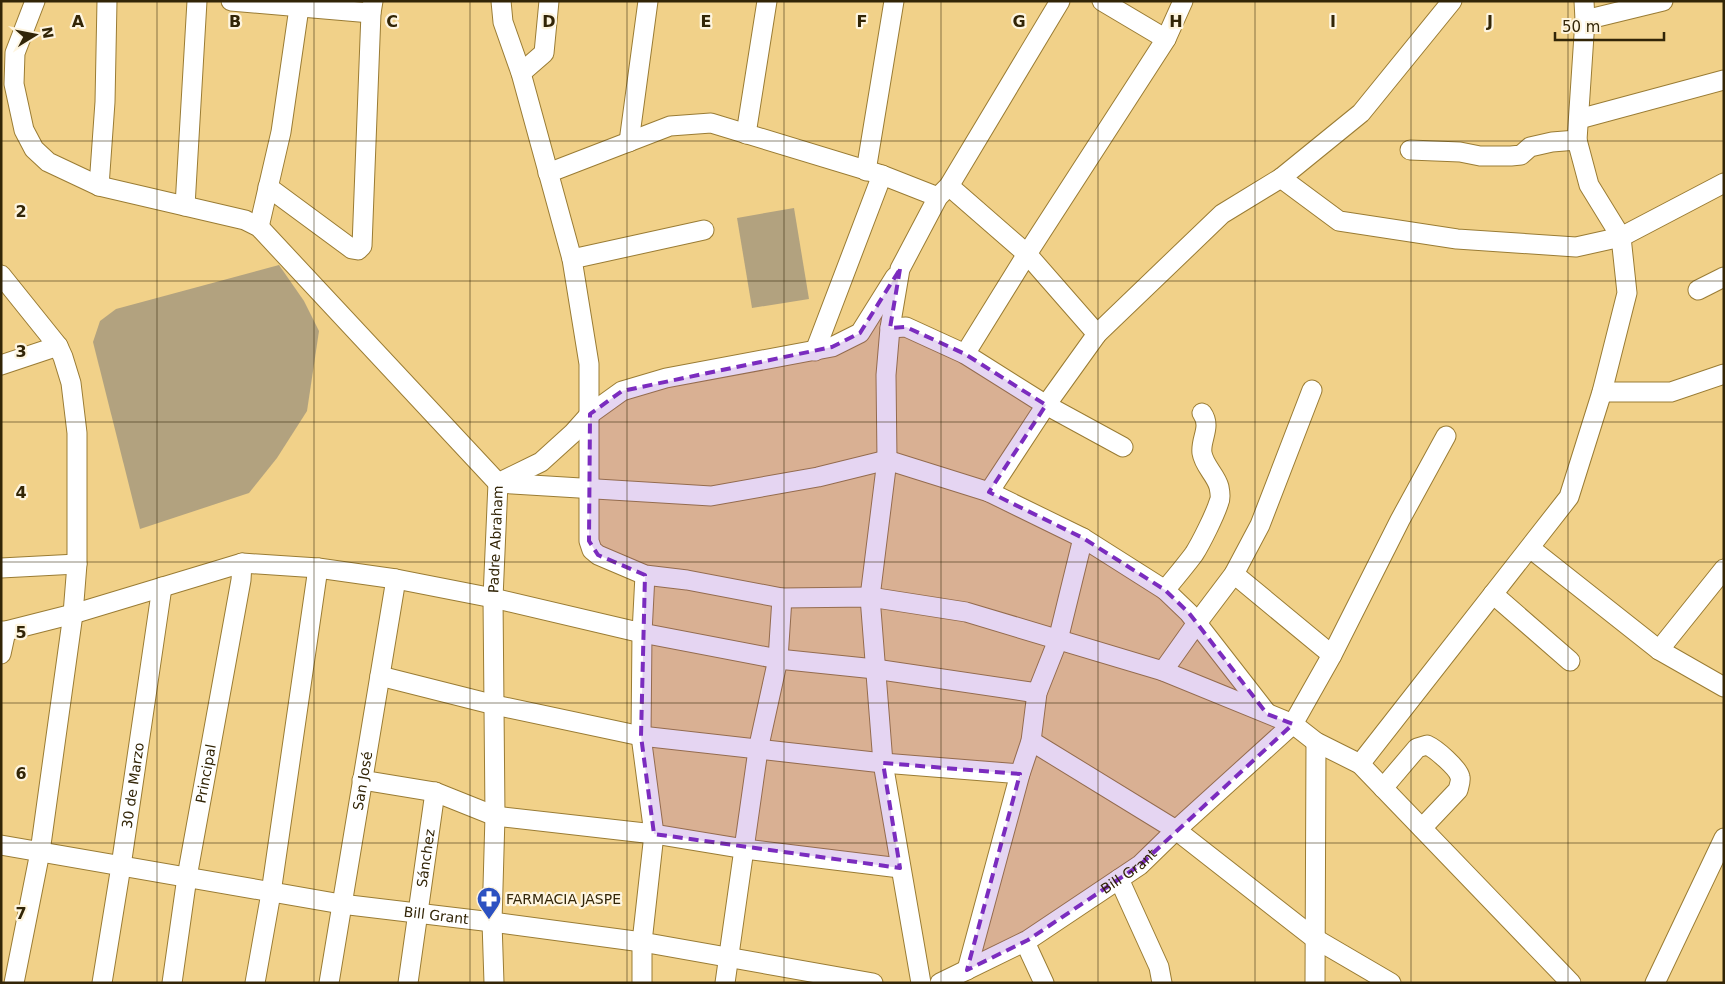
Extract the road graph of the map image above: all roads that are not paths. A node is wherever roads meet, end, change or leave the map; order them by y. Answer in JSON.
{"nodes":[{"id":1,"x":35,"y":1,"type":"edge"},
{"id":2,"x":106,"y":1,"type":"edge"},
{"id":3,"x":197,"y":1,"type":"edge"},
{"id":4,"x":231,"y":1,"type":"edge"},
{"id":5,"x":502,"y":1,"type":"edge"},
{"id":6,"x":549,"y":1,"type":"edge"},
{"id":7,"x":648,"y":1,"type":"edge"},
{"id":8,"x":767,"y":1,"type":"edge"},
{"id":9,"x":894,"y":1,"type":"edge"},
{"id":10,"x":1102,"y":1,"type":"edge"},
{"id":11,"x":1183,"y":1,"type":"edge"},
{"id":12,"x":1452,"y":1,"type":"edge"},
{"id":13,"x":1663,"y":1,"type":"edge"},
{"id":14,"x":1056,"y":3,"type":"edge"},
{"id":15,"x":300,"y":4,"type":"edge"},
{"id":16,"x":372,"y":7,"type":"edge"},
{"id":17,"x":1585,"y":10,"type":"edge"},
{"id":18,"x":1166,"y":39,"type":"junction"},
{"id":19,"x":521,"y":73,"type":"junction"},
{"id":20,"x":1724,"y":80,"type":"edge"},
{"id":21,"x":9,"y":104,"type":"edge"},
{"id":22,"x":1579,"y":119,"type":"junction"},
{"id":23,"x":746,"y":134,"type":"junction"},
{"id":24,"x":1577,"y":140,"type":"junction"},
{"id":25,"x":629,"y":142,"type":"junction"},
{"id":26,"x":1410,"y":150,"type":"dead end"},
{"id":27,"x":548,"y":173,"type":"junction"},
{"id":28,"x":874,"y":173,"type":"junction"},
{"id":29,"x":1282,"y":178,"type":"junction"},
{"id":30,"x":1724,"y":183,"type":"edge"},
{"id":31,"x":99,"y":186,"type":"junction"},
{"id":32,"x":268,"y":187,"type":"junction"},
{"id":33,"x":944,"y":192,"type":"junction"},
{"id":34,"x":185,"y":206,"type":"junction"},
{"id":35,"x":259,"y":228,"type":"junction"},
{"id":36,"x":704,"y":230,"type":"dead end"},
{"id":37,"x":1621,"y":236,"type":"junction"},
{"id":38,"x":1027,"y":254,"type":"junction"},
{"id":39,"x":572,"y":259,"type":"junction"},
{"id":40,"x":900,"y":269,"type":"junction"},
{"id":41,"x":1,"y":275,"type":"edge"},
{"id":42,"x":1724,"y":277,"type":"edge"},
{"id":43,"x":1698,"y":290,"type":"dead end"},
{"id":44,"x":890,"y":328,"type":"junction"},
{"id":45,"x":1097,"y":334,"type":"junction"},
{"id":46,"x":58,"y":346,"type":"junction"},
{"id":47,"x":816,"y":351,"type":"junction"},
{"id":48,"x":965,"y":354,"type":"junction"},
{"id":49,"x":1,"y":365,"type":"edge"},
{"id":50,"x":1724,"y":374,"type":"edge"},
{"id":51,"x":1312,"y":390,"type":"dead end"},
{"id":52,"x":1602,"y":392,"type":"junction"},
{"id":53,"x":1046,"y":405,"type":"junction"},
{"id":54,"x":1202,"y":413,"type":"dead end"},
{"id":55,"x":590,"y":414,"type":"junction"},
{"id":56,"x":1446,"y":436,"type":"dead end"},
{"id":57,"x":1123,"y":447,"type":"dead end"},
{"id":58,"x":887,"y":460,"type":"junction"},
{"id":59,"x":498,"y":483,"type":"junction"},
{"id":60,"x":590,"y":490,"type":"junction"},
{"id":61,"x":988,"y":492,"type":"junction"},
{"id":62,"x":1083,"y":538,"type":"junction"},
{"id":63,"x":1530,"y":548,"type":"junction"},
{"id":64,"x":242,"y":563,"type":"junction"},
{"id":65,"x":77,"y":564,"type":"junction"},
{"id":66,"x":1,"y":568,"type":"edge"},
{"id":67,"x":318,"y":568,"type":"junction"},
{"id":68,"x":1724,"y":569,"type":"edge"},
{"id":69,"x":1234,"y":574,"type":"junction"},
{"id":70,"x":645,"y":575,"type":"junction"},
{"id":71,"x":396,"y":579,"type":"junction"},
{"id":72,"x":162,"y":587,"type":"junction"},
{"id":73,"x":1165,"y":590,"type":"junction"},
{"id":74,"x":1493,"y":594,"type":"junction"},
{"id":75,"x":870,"y":597,"type":"junction"},
{"id":76,"x":493,"y":598,"type":"junction"},
{"id":77,"x":782,"y":598,"type":"junction"},
{"id":78,"x":73,"y":614,"type":"junction"},
{"id":79,"x":1197,"y":623,"type":"junction"},
{"id":80,"x":4,"y":631,"type":"edge"},
{"id":81,"x":642,"y":633,"type":"junction"},
{"id":82,"x":1058,"y":640,"type":"junction"},
{"id":83,"x":1659,"y":650,"type":"junction"},
{"id":84,"x":1,"y":654,"type":"edge"},
{"id":85,"x":1332,"y":655,"type":"junction"},
{"id":86,"x":778,"y":659,"type":"junction"},
{"id":87,"x":1570,"y":661,"type":"dead end"},
{"id":88,"x":875,"y":669,"type":"junction"},
{"id":89,"x":1164,"y":671,"type":"junction"},
{"id":90,"x":380,"y":676,"type":"junction"},
{"id":91,"x":1724,"y":688,"type":"edge"},
{"id":92,"x":1038,"y":693,"type":"junction"},
{"id":93,"x":495,"y":705,"type":"junction"},
{"id":94,"x":1268,"y":714,"type":"junction"},
{"id":95,"x":1293,"y":724,"type":"junction"},
{"id":96,"x":641,"y":736,"type":"junction"},
{"id":97,"x":1031,"y":741,"type":"junction"},
{"id":98,"x":1316,"y":742,"type":"junction"},
{"id":99,"x":758,"y":750,"type":"junction"},
{"id":100,"x":883,"y":763,"type":"junction"},
{"id":101,"x":1360,"y":764,"type":"junction"},
{"id":102,"x":1020,"y":774,"type":"junction"},
{"id":103,"x":362,"y":780,"type":"junction"},
{"id":104,"x":1383,"y":788,"type":"junction"},
{"id":105,"x":436,"y":792,"type":"junction"},
{"id":106,"x":496,"y":816,"type":"junction"},
{"id":107,"x":1422,"y":828,"type":"junction"},
{"id":108,"x":1176,"y":830,"type":"junction"},
{"id":109,"x":654,"y":834,"type":"junction"},
{"id":110,"x":1724,"y":838,"type":"edge"},
{"id":111,"x":1,"y":845,"type":"edge"},
{"id":112,"x":745,"y":848,"type":"junction"},
{"id":113,"x":40,"y":852,"type":"junction"},
{"id":114,"x":1718,"y":862,"type":"edge"},
{"id":115,"x":121,"y":866,"type":"junction"},
{"id":116,"x":900,"y":868,"type":"junction"},
{"id":117,"x":187,"y":877,"type":"junction"},
{"id":118,"x":1120,"y":879,"type":"junction"},
{"id":119,"x":271,"y":893,"type":"junction"},
{"id":120,"x":341,"y":904,"type":"junction"},
{"id":121,"x":417,"y":913,"type":"junction"},
{"id":122,"x":492,"y":922,"type":"junction"},
{"id":123,"x":1314,"y":938,"type":"junction"},
{"id":124,"x":642,"y":942,"type":"junction"},
{"id":125,"x":1025,"y":942,"type":"junction"},
{"id":126,"x":728,"y":958,"type":"junction"},
{"id":127,"x":967,"y":970,"type":"junction"},
{"id":128,"x":14,"y":983,"type":"edge"},
{"id":129,"x":102,"y":983,"type":"edge"},
{"id":130,"x":172,"y":983,"type":"edge"},
{"id":131,"x":255,"y":983,"type":"edge"},
{"id":132,"x":329,"y":983,"type":"edge"},
{"id":133,"x":408,"y":983,"type":"edge"},
{"id":134,"x":494,"y":983,"type":"edge"},
{"id":135,"x":642,"y":983,"type":"edge"},
{"id":136,"x":725,"y":983,"type":"edge"},
{"id":137,"x":874,"y":983,"type":"edge"},
{"id":138,"x":921,"y":983,"type":"edge"},
{"id":139,"x":940,"y":983,"type":"edge"},
{"id":140,"x":1044,"y":983,"type":"edge"},
{"id":141,"x":1162,"y":983,"type":"edge"},
{"id":142,"x":1314,"y":983,"type":"edge"},
{"id":143,"x":1391,"y":983,"type":"edge"},
{"id":144,"x":1571,"y":983,"type":"edge"},
{"id":145,"x":1655,"y":983,"type":"edge"}],
"edges":[{"from":1,"to":21,"type":"street"},
{"from":2,"to":31,"type":"street"},
{"from":3,"to":34,"type":"street"},
{"from":4,"to":15,"type":"street"},
{"from":5,"to":19,"type":"street"},
{"from":6,"to":19,"type":"street"},
{"from":7,"to":25,"type":"street"},
{"from":8,"to":23,"type":"street"},
{"from":9,"to":28,"type":"street"},
{"from":10,"to":18,"type":"street"},
{"from":11,"to":18,"type":"street"},
{"from":12,"to":29,"type":"street"},
{"from":13,"to":17,"type":"street"},
{"from":14,"to":33,"type":"street"},
{"from":15,"to":16,"type":"street"},
{"from":15,"to":32,"type":"street"},
{"from":16,"to":32,"type":"street"},
{"from":17,"to":22,"type":"street"},
{"from":18,"to":38,"type":"street"},
{"from":19,"to":27,"type":"street"},
{"from":20,"to":22,"type":"street"},
{"from":21,"to":31,"type":"street"},
{"from":22,"to":24,"type":"street"},
{"from":23,"to":25,"type":"street"},
{"from":23,"to":28,"type":"street"},
{"from":24,"to":26,"type":"street"},
{"from":24,"to":37,"type":"street"},
{"from":25,"to":27,"type":"street"},
{"from":27,"to":39,"type":"street"},
{"from":28,"to":33,"type":"street"},
{"from":28,"to":47,"type":"street"},
{"from":29,"to":37,"type":"street"},
{"from":29,"to":45,"type":"street"},
{"from":30,"to":37,"type":"street"},
{"from":31,"to":34,"type":"street"},
{"from":32,"to":35,"type":"street"},
{"from":33,"to":38,"type":"street"},
{"from":33,"to":40,"type":"street"},
{"from":34,"to":35,"type":"street"},
{"from":35,"to":59,"type":"street"},
{"from":36,"to":39,"type":"street"},
{"from":37,"to":52,"type":"street"},
{"from":38,"to":45,"type":"street"},
{"from":38,"to":48,"type":"street"},
{"from":39,"to":55,"type":"street"},
{"from":40,"to":44,"type":"street"},
{"from":40,"to":47,"type":"street","name":"Padre Abraham"},
{"from":41,"to":46,"type":"street"},
{"from":42,"to":43,"type":"street"},
{"from":44,"to":48,"type":"street"},
{"from":44,"to":58,"type":"street"},
{"from":45,"to":53,"type":"street"},
{"from":46,"to":49,"type":"street"},
{"from":46,"to":65,"type":"street"},
{"from":47,"to":55,"type":"street","name":"Padre Abraham"},
{"from":48,"to":53,"type":"street"},
{"from":50,"to":52,"type":"street"},
{"from":51,"to":69,"type":"street"},
{"from":52,"to":63,"type":"street"},
{"from":53,"to":57,"type":"street"},
{"from":53,"to":61,"type":"street"},
{"from":54,"to":73,"type":"street"},
{"from":55,"to":59,"type":"street","name":"Padre Abraham"},
{"from":55,"to":60,"type":"street"},
{"from":56,"to":85,"type":"street","name":"Bill Grant"},
{"from":58,"to":60,"type":"street"},
{"from":58,"to":61,"type":"street"},
{"from":58,"to":75,"type":"street"},
{"from":59,"to":60,"type":"street"},
{"from":59,"to":76,"type":"street","name":"Padre Abraham"},
{"from":60,"to":70,"type":"street"},
{"from":61,"to":62,"type":"street"},
{"from":62,"to":73,"type":"street"},
{"from":62,"to":82,"type":"street"},
{"from":63,"to":74,"type":"street"},
{"from":63,"to":83,"type":"street"},
{"from":64,"to":67,"type":"street"},
{"from":64,"to":72,"type":"street"},
{"from":64,"to":117,"type":"street","name":"Principal"},
{"from":65,"to":66,"type":"street"},
{"from":65,"to":78,"type":"street"},
{"from":67,"to":71,"type":"street"},
{"from":67,"to":119,"type":"street"},
{"from":68,"to":83,"type":"street"},
{"from":69,"to":79,"type":"street"},
{"from":69,"to":85,"type":"street"},
{"from":70,"to":77,"type":"street"},
{"from":70,"to":81,"type":"street"},
{"from":71,"to":76,"type":"street"},
{"from":71,"to":90,"type":"street","name":"San José"},
{"from":72,"to":78,"type":"street"},
{"from":72,"to":115,"type":"street","name":"30 de Marzo"},
{"from":73,"to":79,"type":"street"},
{"from":74,"to":87,"type":"street"},
{"from":74,"to":101,"type":"street"},
{"from":75,"to":77,"type":"street"},
{"from":75,"to":82,"type":"street"},
{"from":75,"to":88,"type":"street"},
{"from":76,"to":81,"type":"street"},
{"from":76,"to":93,"type":"street","name":"Padre Abraham"},
{"from":77,"to":86,"type":"street"},
{"from":78,"to":80,"type":"street"},
{"from":78,"to":113,"type":"street"},
{"from":79,"to":89,"type":"street"},
{"from":79,"to":94,"type":"street"},
{"from":80,"to":84,"type":"street"},
{"from":81,"to":86,"type":"street"},
{"from":81,"to":96,"type":"street"},
{"from":82,"to":89,"type":"street"},
{"from":82,"to":92,"type":"street"},
{"from":83,"to":91,"type":"street"},
{"from":85,"to":95,"type":"street","name":"Bill Grant"},
{"from":86,"to":88,"type":"street"},
{"from":86,"to":99,"type":"street"},
{"from":88,"to":92,"type":"street"},
{"from":88,"to":100,"type":"street"},
{"from":89,"to":94,"type":"street"},
{"from":90,"to":93,"type":"street"},
{"from":90,"to":103,"type":"street","name":"San José"},
{"from":92,"to":97,"type":"street"},
{"from":93,"to":96,"type":"street"},
{"from":93,"to":106,"type":"street","name":"Padre Abraham"},
{"from":94,"to":95,"type":"street"},
{"from":95,"to":98,"type":"street"},
{"from":95,"to":108,"type":"street","name":"Bill Grant"},
{"from":96,"to":99,"type":"street"},
{"from":96,"to":109,"type":"street"},
{"from":97,"to":102,"type":"street"},
{"from":97,"to":108,"type":"street"},
{"from":98,"to":101,"type":"street"},
{"from":98,"to":123,"type":"street"},
{"from":99,"to":100,"type":"street"},
{"from":99,"to":112,"type":"street"},
{"from":100,"to":102,"type":"street"},
{"from":100,"to":116,"type":"street"},
{"from":101,"to":104,"type":"street"},
{"from":102,"to":127,"type":"street"},
{"from":103,"to":105,"type":"street"},
{"from":103,"to":120,"type":"street","name":"San José"},
{"from":104,"to":107,"type":"street"},
{"from":104,"to":107,"type":"street"},
{"from":105,"to":106,"type":"street"},
{"from":105,"to":121,"type":"street","name":"Sánchez"},
{"from":106,"to":109,"type":"street"},
{"from":106,"to":122,"type":"street","name":"Padre Abraham"},
{"from":107,"to":144,"type":"street"},
{"from":108,"to":118,"type":"street","name":"Bill Grant"},
{"from":108,"to":123,"type":"street"},
{"from":109,"to":112,"type":"street"},
{"from":109,"to":124,"type":"street"},
{"from":110,"to":114,"type":"street"},
{"from":111,"to":113,"type":"street","name":"Bill Grant"},
{"from":112,"to":116,"type":"street"},
{"from":112,"to":126,"type":"street"},
{"from":113,"to":115,"type":"street","name":"Bill Grant"},
{"from":113,"to":128,"type":"street"},
{"from":114,"to":145,"type":"street"},
{"from":115,"to":117,"type":"street","name":"Bill Grant"},
{"from":115,"to":129,"type":"street","name":"30 de Marzo"},
{"from":116,"to":138,"type":"street"},
{"from":117,"to":119,"type":"street","name":"Bill Grant"},
{"from":117,"to":130,"type":"street","name":"Principal"},
{"from":118,"to":125,"type":"street","name":"Bill Grant"},
{"from":118,"to":141,"type":"street"},
{"from":119,"to":120,"type":"street","name":"Bill Grant"},
{"from":119,"to":131,"type":"street"},
{"from":120,"to":121,"type":"street","name":"Bill Grant"},
{"from":120,"to":132,"type":"street","name":"San José"},
{"from":121,"to":122,"type":"street","name":"Bill Grant"},
{"from":121,"to":133,"type":"street","name":"Sánchez"},
{"from":122,"to":124,"type":"street","name":"Bill Grant"},
{"from":122,"to":134,"type":"street","name":"Padre Abraham"},
{"from":123,"to":142,"type":"street"},
{"from":123,"to":143,"type":"street"},
{"from":124,"to":126,"type":"street","name":"Bill Grant"},
{"from":124,"to":135,"type":"street"},
{"from":125,"to":127,"type":"street","name":"Bill Grant"},
{"from":125,"to":140,"type":"street"},
{"from":126,"to":136,"type":"street"},
{"from":126,"to":137,"type":"street","name":"Bill Grant"},
{"from":127,"to":139,"type":"street","name":"Bill Grant"}]}
